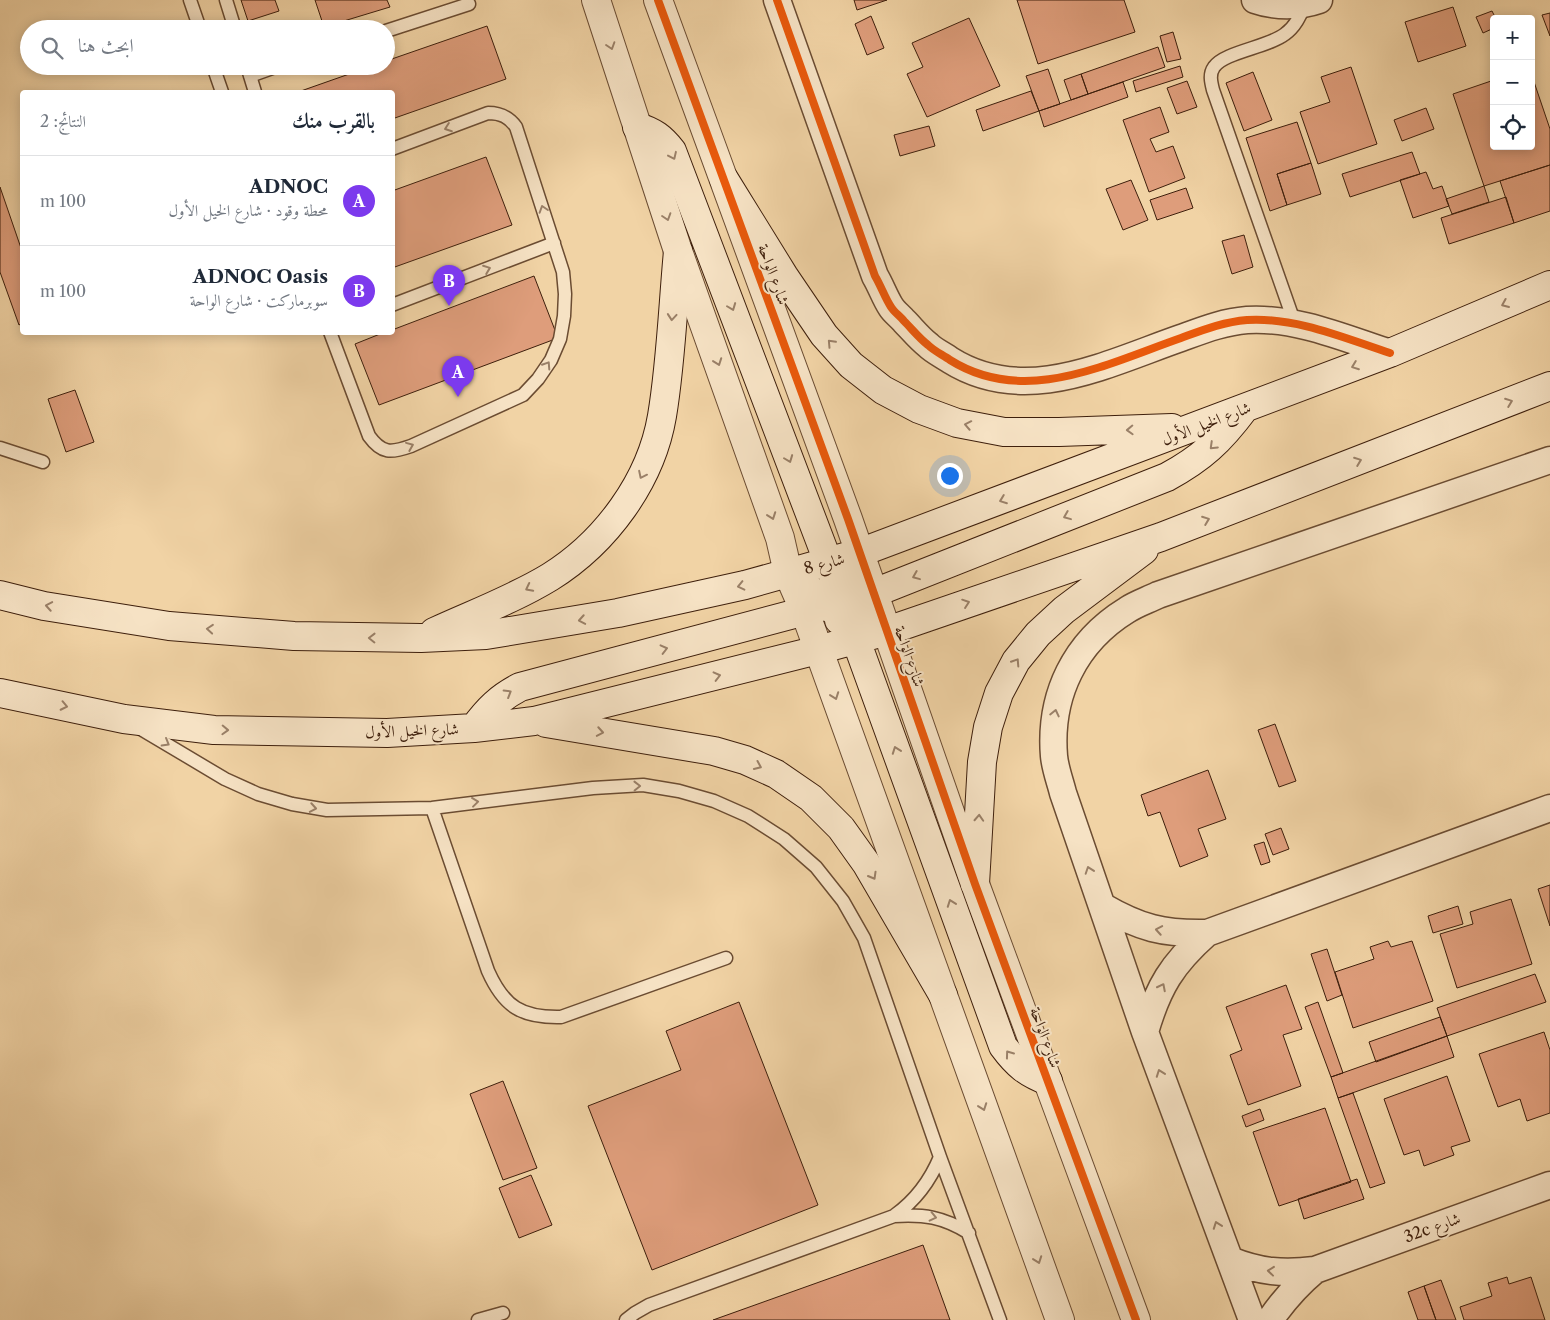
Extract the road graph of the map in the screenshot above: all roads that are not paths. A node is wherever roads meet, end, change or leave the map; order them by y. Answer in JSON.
{"nodes":[{"id":1,"x":190,"y":0,"type":"edge"},
{"id":2,"x":226,"y":0,"type":"edge"},
{"id":3,"x":596,"y":0,"type":"edge"},
{"id":4,"x":658,"y":0,"type":"edge"},
{"id":5,"x":777,"y":0,"type":"edge"},
{"id":6,"x":1255,"y":0,"type":"edge"},
{"id":7,"x":1312,"y":2,"type":"edge"},
{"id":8,"x":469,"y":4,"type":"dead end"},
{"id":9,"x":197,"y":20,"type":"edge"},
{"id":10,"x":232,"y":20,"type":"edge"},
{"id":11,"x":395,"y":28,"type":"edge"},
{"id":12,"x":216,"y":75,"type":"edge"},
{"id":13,"x":249,"y":75,"type":"edge"},
{"id":14,"x":221,"y":90,"type":"edge"},
{"id":15,"x":254,"y":90,"type":"edge"},
{"id":16,"x":637,"y":127,"type":"junction"},
{"id":17,"x":395,"y":148,"type":"edge"},
{"id":18,"x":724,"y":179,"type":"junction"},
{"id":19,"x":554,"y":243,"type":"junction"},
{"id":20,"x":678,"y":250,"type":"junction"},
{"id":21,"x":1550,"y":286,"type":"edge"},
{"id":22,"x":395,"y":304,"type":"edge"},
{"id":23,"x":1295,"y":324,"type":"junction"},
{"id":24,"x":331,"y":335,"type":"edge"},
{"id":25,"x":1390,"y":353,"type":"junction"},
{"id":26,"x":1550,"y":386,"type":"edge"},
{"id":27,"x":1244,"y":409,"type":"junction"},
{"id":28,"x":1196,"y":427,"type":"junction"},
{"id":29,"x":0,"y":448,"type":"edge"},
{"id":30,"x":1550,"y":460,"type":"edge"},
{"id":31,"x":42,"y":462,"type":"dead end"},
{"id":32,"x":1161,"y":537,"type":"junction"},
{"id":33,"x":859,"y":554,"type":"junction"},
{"id":34,"x":828,"y":562,"type":"junction"},
{"id":35,"x":788,"y":573,"type":"junction"},
{"id":36,"x":874,"y":593,"type":"junction"},
{"id":37,"x":0,"y":595,"type":"edge"},
{"id":38,"x":833,"y":607,"type":"junction"},
{"id":39,"x":887,"y":631,"type":"junction"},
{"id":40,"x":420,"y":638,"type":"junction"},
{"id":41,"x":856,"y":640,"type":"junction"},
{"id":42,"x":818,"y":650,"type":"junction"},
{"id":43,"x":0,"y":693,"type":"edge"},
{"id":44,"x":124,"y":719,"type":"junction"},
{"id":45,"x":534,"y":721,"type":"junction"},
{"id":46,"x":474,"y":728,"type":"junction"},
{"id":47,"x":432,"y":808,"type":"junction"},
{"id":48,"x":1550,"y":808,"type":"edge"},
{"id":49,"x":975,"y":884,"type":"junction"},
{"id":50,"x":1102,"y":906,"type":"junction"},
{"id":51,"x":1207,"y":933,"type":"junction"},
{"id":52,"x":726,"y":958,"type":"dead end"},
{"id":53,"x":943,"y":995,"type":"junction"},
{"id":54,"x":1145,"y":1032,"type":"junction"},
{"id":55,"x":1048,"y":1081,"type":"junction"},
{"id":56,"x":940,"y":1157,"type":"junction"},
{"id":57,"x":1550,"y":1185,"type":"edge"},
{"id":58,"x":894,"y":1216,"type":"junction"},
{"id":59,"x":969,"y":1233,"type":"junction"},
{"id":60,"x":1230,"y":1260,"type":"junction"},
{"id":61,"x":1315,"y":1270,"type":"junction"},
{"id":62,"x":503,"y":1313,"type":"dead end"},
{"id":63,"x":478,"y":1320,"type":"edge"},
{"id":64,"x":626,"y":1320,"type":"edge"},
{"id":65,"x":1000,"y":1320,"type":"edge"},
{"id":66,"x":1060,"y":1320,"type":"edge"},
{"id":67,"x":1136,"y":1320,"type":"edge"},
{"id":68,"x":1252,"y":1320,"type":"edge"},
{"id":69,"x":1270,"y":1320,"type":"edge"}],
"edges":[{"from":1,"to":9,"type":"lane"},
{"from":2,"to":10,"type":"lane"},
{"from":3,"to":16,"type":"main road","one_way":true},
{"from":4,"to":18,"type":"main road","name":"شارع الواحة"},
{"from":5,"to":23,"type":"street"},
{"from":6,"to":7,"type":"street"},
{"from":7,"to":23,"type":"lane"},
{"from":8,"to":11,"type":"lane"},
{"from":12,"to":14,"type":"lane"},
{"from":13,"to":15,"type":"lane"},
{"from":16,"to":20,"type":"main road","one_way":true},
{"from":16,"to":34,"type":"main road","one_way":true},
{"from":19,"to":17,"type":"lane","one_way":true},
{"from":28,"to":18,"type":"main road","one_way":true},
{"from":18,"to":33,"type":"main road","name":"شارع الواحة"},
{"from":22,"to":19,"type":"lane","one_way":true},
{"from":24,"to":19,"type":"lane","one_way":true},
{"from":20,"to":35,"type":"main road","one_way":true},
{"from":20,"to":40,"type":"main road","one_way":true},
{"from":21,"to":25,"type":"main road","name":"شارع الخيل الأول","one_way":true},
{"from":23,"to":25,"type":"street"},
{"from":25,"to":27,"type":"main road","name":"شارع الخيل الأول","one_way":true},
{"from":32,"to":26,"type":"main road","one_way":true},
{"from":27,"to":28,"type":"main road","name":"شارع الخيل الأول"},
{"from":27,"to":36,"type":"main road","one_way":true},
{"from":28,"to":33,"type":"main road","name":"شارع الخيل الأول","one_way":true},
{"from":29,"to":31,"type":"lane"},
{"from":50,"to":30,"type":"street","one_way":true},
{"from":39,"to":32,"type":"main road","one_way":true},
{"from":49,"to":32,"type":"main road","one_way":true},
{"from":33,"to":34,"type":"main road","name":"شارع 8"},
{"from":33,"to":36,"type":"main road","name":"شارع الواحة"},
{"from":33,"to":38,"type":"main road"},
{"from":34,"to":35,"type":"main road","name":"شارع 8"},
{"from":34,"to":38,"type":"main road"},
{"from":35,"to":38,"type":"main road"},
{"from":35,"to":40,"type":"main road","one_way":true},
{"from":36,"to":38,"type":"main road"},
{"from":36,"to":39,"type":"main road","name":"شارع الواحة"},
{"from":40,"to":37,"type":"main road","one_way":true},
{"from":38,"to":39,"type":"main road"},
{"from":38,"to":41,"type":"main road"},
{"from":38,"to":42,"type":"main road"},
{"from":46,"to":38,"type":"main road","one_way":true},
{"from":39,"to":41,"type":"main road"},
{"from":39,"to":49,"type":"main road","name":"شارع الواحة"},
{"from":41,"to":42,"type":"main road"},
{"from":55,"to":41,"type":"main road","one_way":true},
{"from":45,"to":42,"type":"main road","name":"شارع الخيل الأول","one_way":true},
{"from":42,"to":53,"type":"main road","one_way":true},
{"from":43,"to":44,"type":"main road","name":"شارع الخيل الأول","one_way":true},
{"from":44,"to":46,"type":"main road","name":"شارع الخيل الأول","one_way":true},
{"from":44,"to":47,"type":"lane","one_way":true},
{"from":45,"to":46,"type":"main road","name":"شارع الخيل الأول"},
{"from":45,"to":53,"type":"main road","one_way":true},
{"from":47,"to":52,"type":"lane"},
{"from":47,"to":56,"type":"lane","one_way":true},
{"from":48,"to":51,"type":"street"},
{"from":49,"to":55,"type":"main road","name":"شارع الواحة"},
{"from":51,"to":50,"type":"street","one_way":true},
{"from":50,"to":54,"type":"street"},
{"from":54,"to":51,"type":"street","one_way":true},
{"from":53,"to":66,"type":"main road","one_way":true},
{"from":60,"to":54,"type":"street","one_way":true},
{"from":55,"to":67,"type":"main road","name":"شارع الواحة"},
{"from":56,"to":58,"type":"lane"},
{"from":56,"to":59,"type":"lane"},
{"from":57,"to":61,"type":"street","name":"32c شارع"},
{"from":58,"to":59,"type":"lane","one_way":true},
{"from":58,"to":64,"type":"lane"},
{"from":59,"to":65,"type":"lane"},
{"from":61,"to":60,"type":"street","name":"32c شارع","one_way":true},
{"from":60,"to":68,"type":"street"},
{"from":61,"to":69,"type":"street","name":"32c شارع"},
{"from":62,"to":63,"type":"lane"}]}
